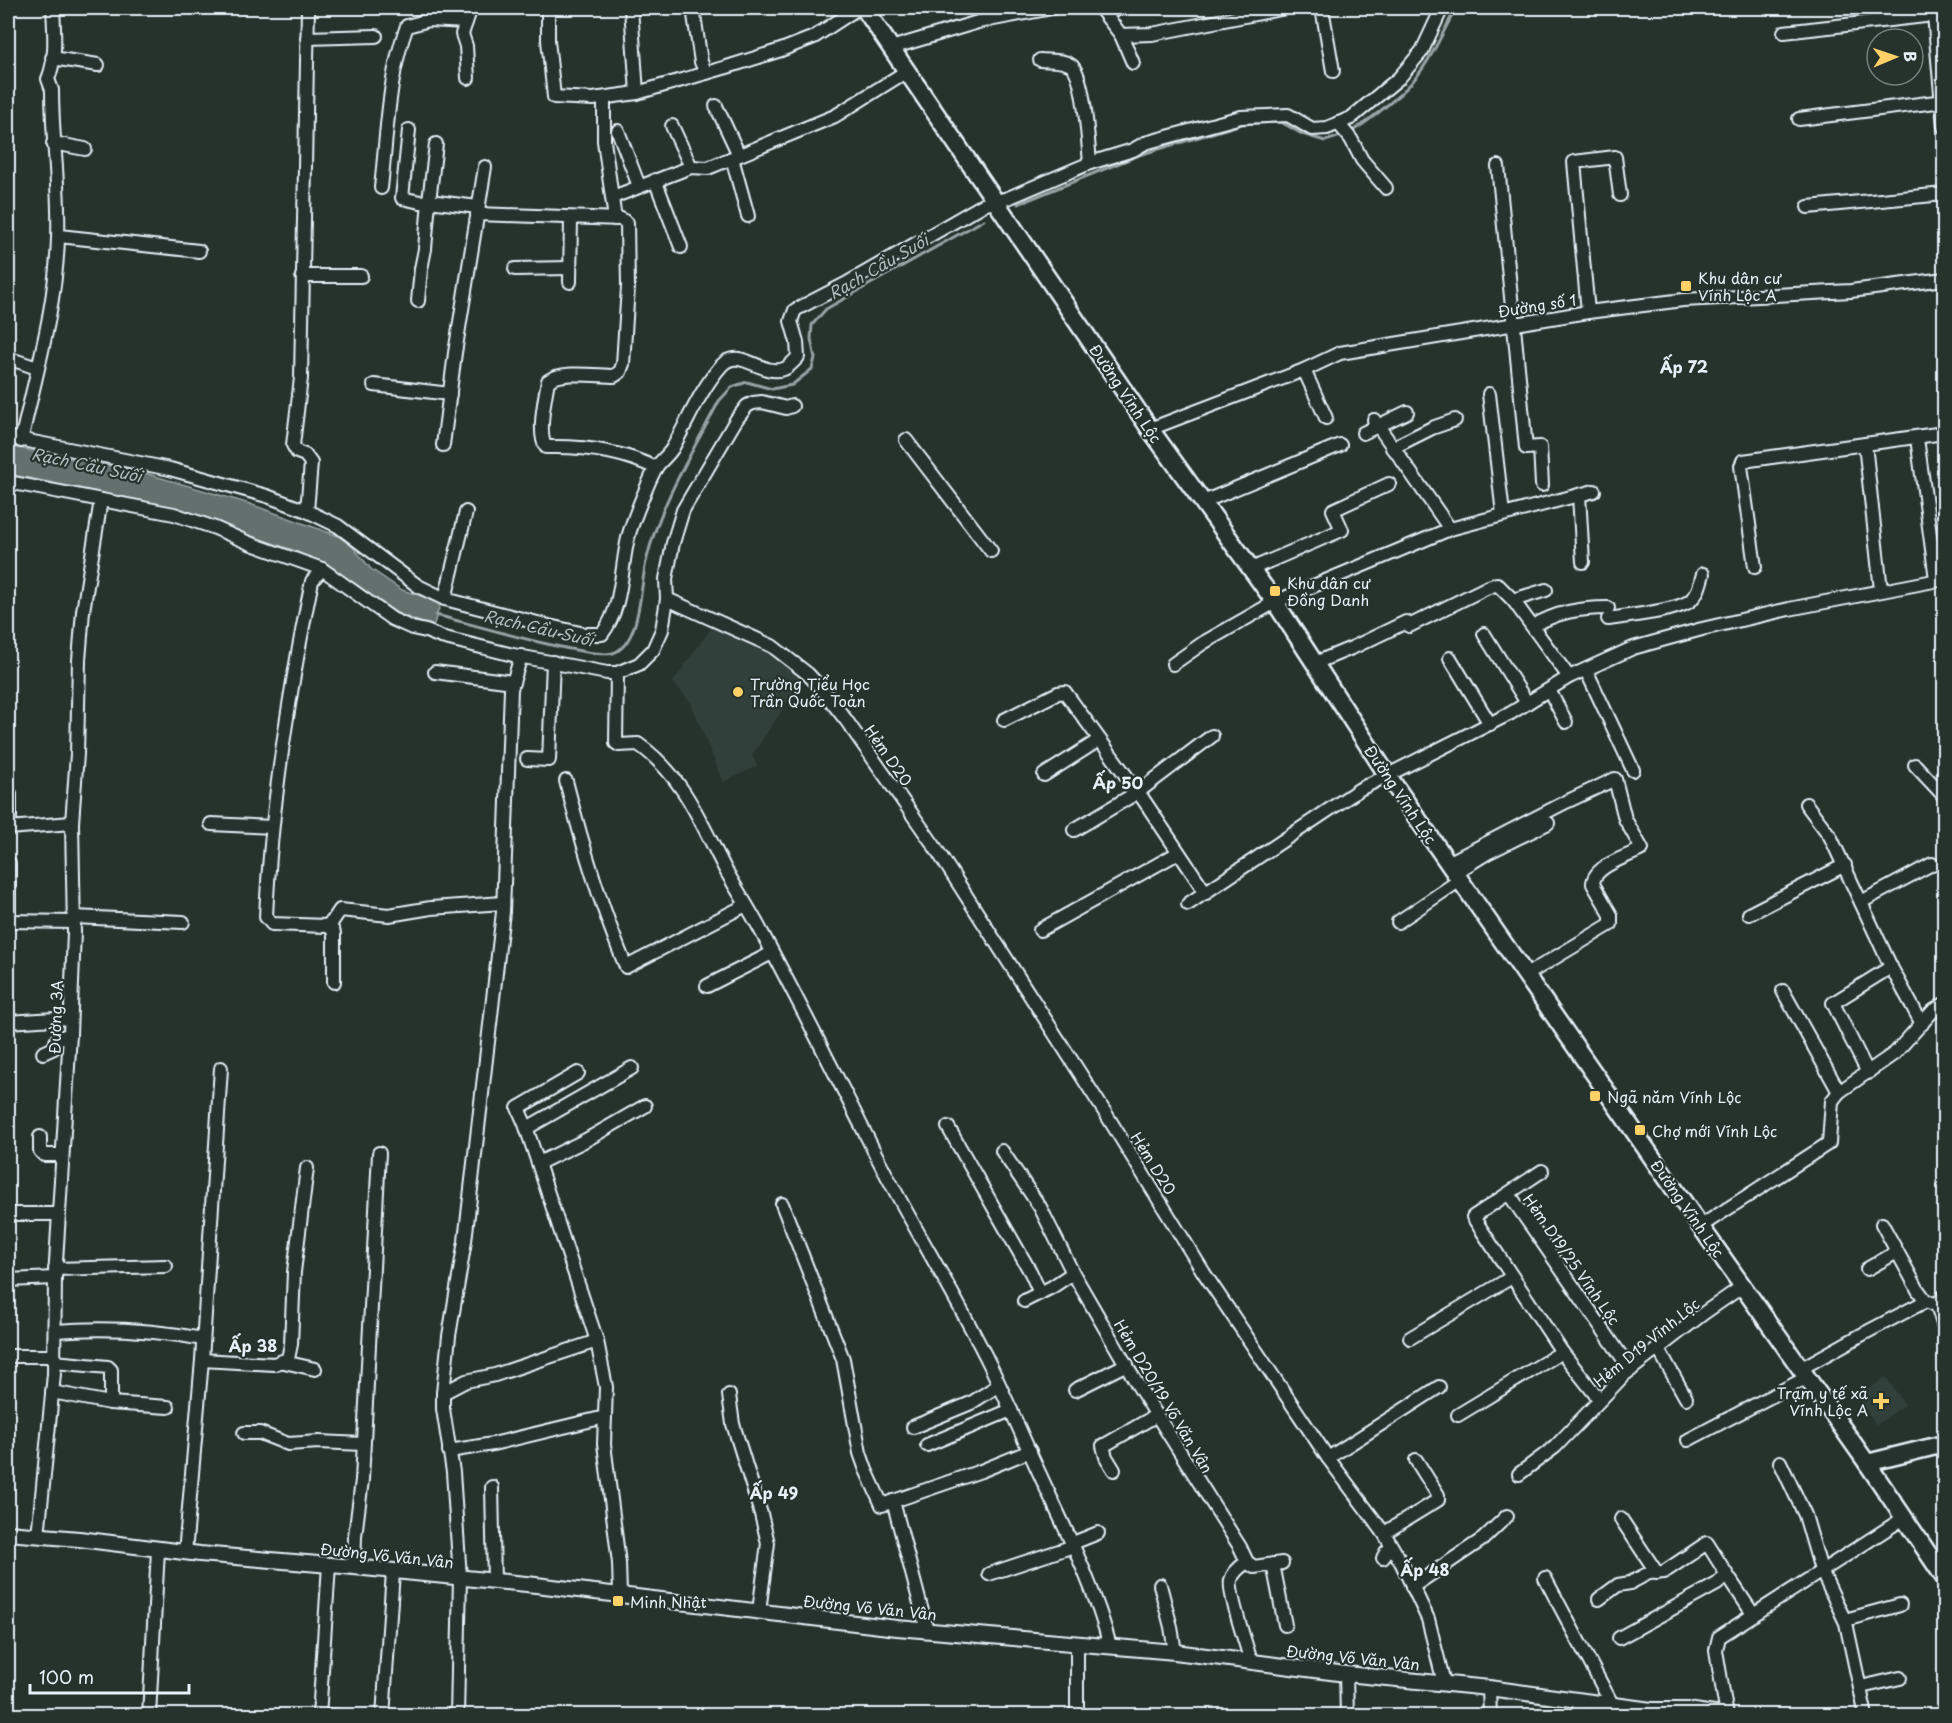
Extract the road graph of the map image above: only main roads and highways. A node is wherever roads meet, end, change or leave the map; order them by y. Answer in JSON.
{"nodes":[{"id":1,"x":864,"y":8,"type":"edge"},
{"id":2,"x":1944,"y":1444,"type":"edge"},
{"id":3,"x":1867,"y":1463,"type":"junction"},
{"id":4,"x":1944,"y":1577,"type":"edge"}],
"edges":[{"from":1,"to":3,"type":"main road","name":"Đường Vĩnh Lộc"},
{"from":2,"to":3,"type":"main road"},
{"from":3,"to":4,"type":"main road","name":"Đường Vĩnh Lộc"}]}
